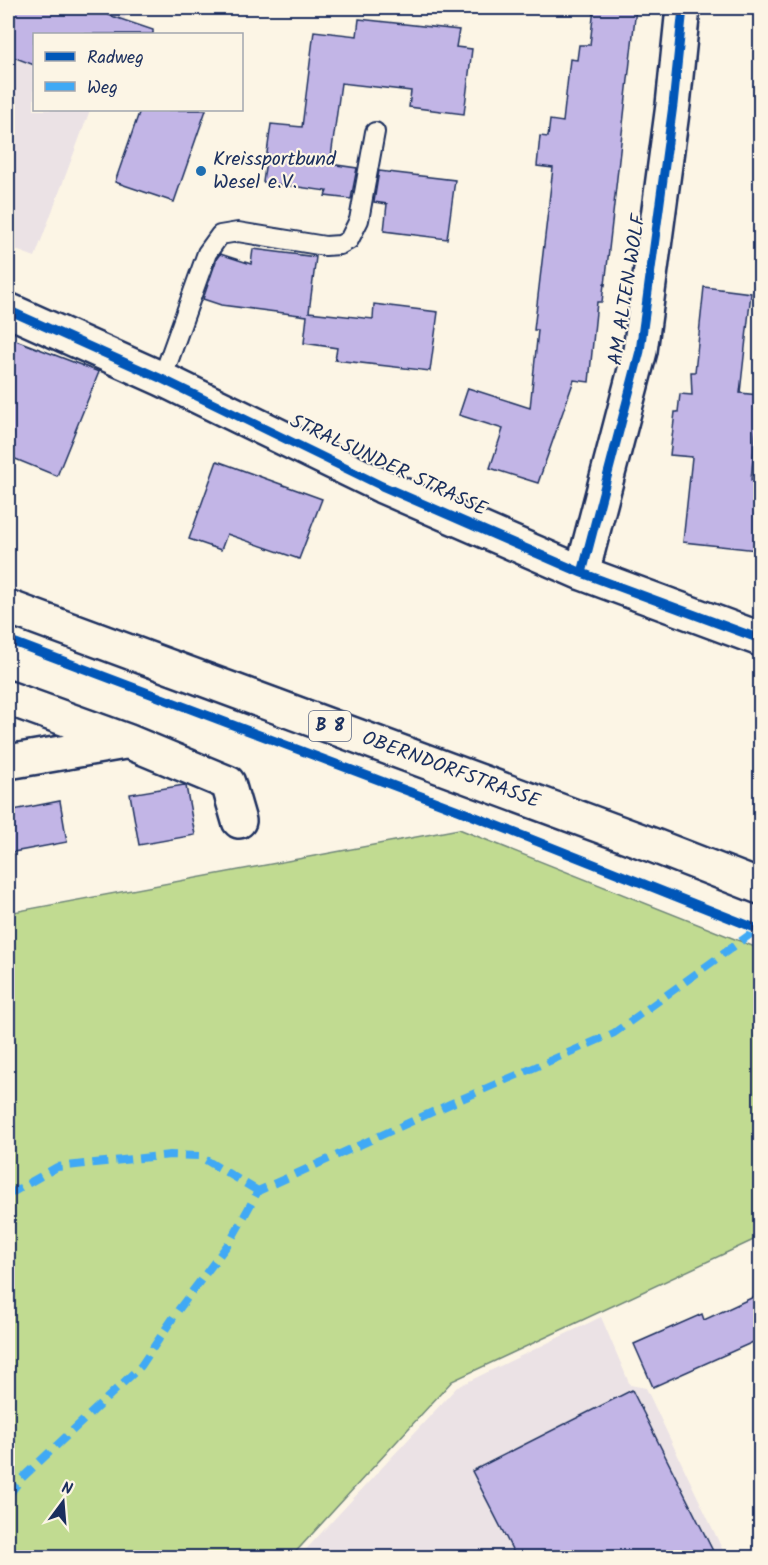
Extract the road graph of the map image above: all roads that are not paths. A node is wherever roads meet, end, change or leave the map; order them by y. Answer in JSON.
{"nodes":[{"id":1,"x":683,"y":8,"type":"edge"},
{"id":2,"x":375,"y":132,"type":"dead end"},
{"id":3,"x":8,"y":310,"type":"edge"},
{"id":4,"x":162,"y":379,"type":"junction"},
{"id":5,"x":582,"y":573,"type":"junction"},
{"id":6,"x":8,"y":607,"type":"edge"},
{"id":7,"x":760,"y":639,"type":"edge"},
{"id":8,"x":8,"y":698,"type":"edge"},
{"id":9,"x":127,"y":741,"type":"junction"},
{"id":10,"x":8,"y":762,"type":"edge"},
{"id":11,"x":239,"y":821,"type":"dead end"},
{"id":12,"x":760,"y":887,"type":"edge"}],
"edges":[{"from":1,"to":5,"type":"street","name":"AM ALTEN WOLF"},
{"from":2,"to":4,"type":"lane"},
{"from":3,"to":4,"type":"street","name":"STRALSUNDER STRASSE"},
{"from":4,"to":5,"type":"street","name":"STRALSUNDER STRASSE"},
{"from":5,"to":7,"type":"street","name":"STRALSUNDER STRASSE"},
{"from":6,"to":12,"type":"street","name":"OBERNDORFSTRASSE","number":"B 8"},
{"from":8,"to":9,"type":"street"},
{"from":9,"to":10,"type":"street"},
{"from":9,"to":11,"type":"street"}]}
